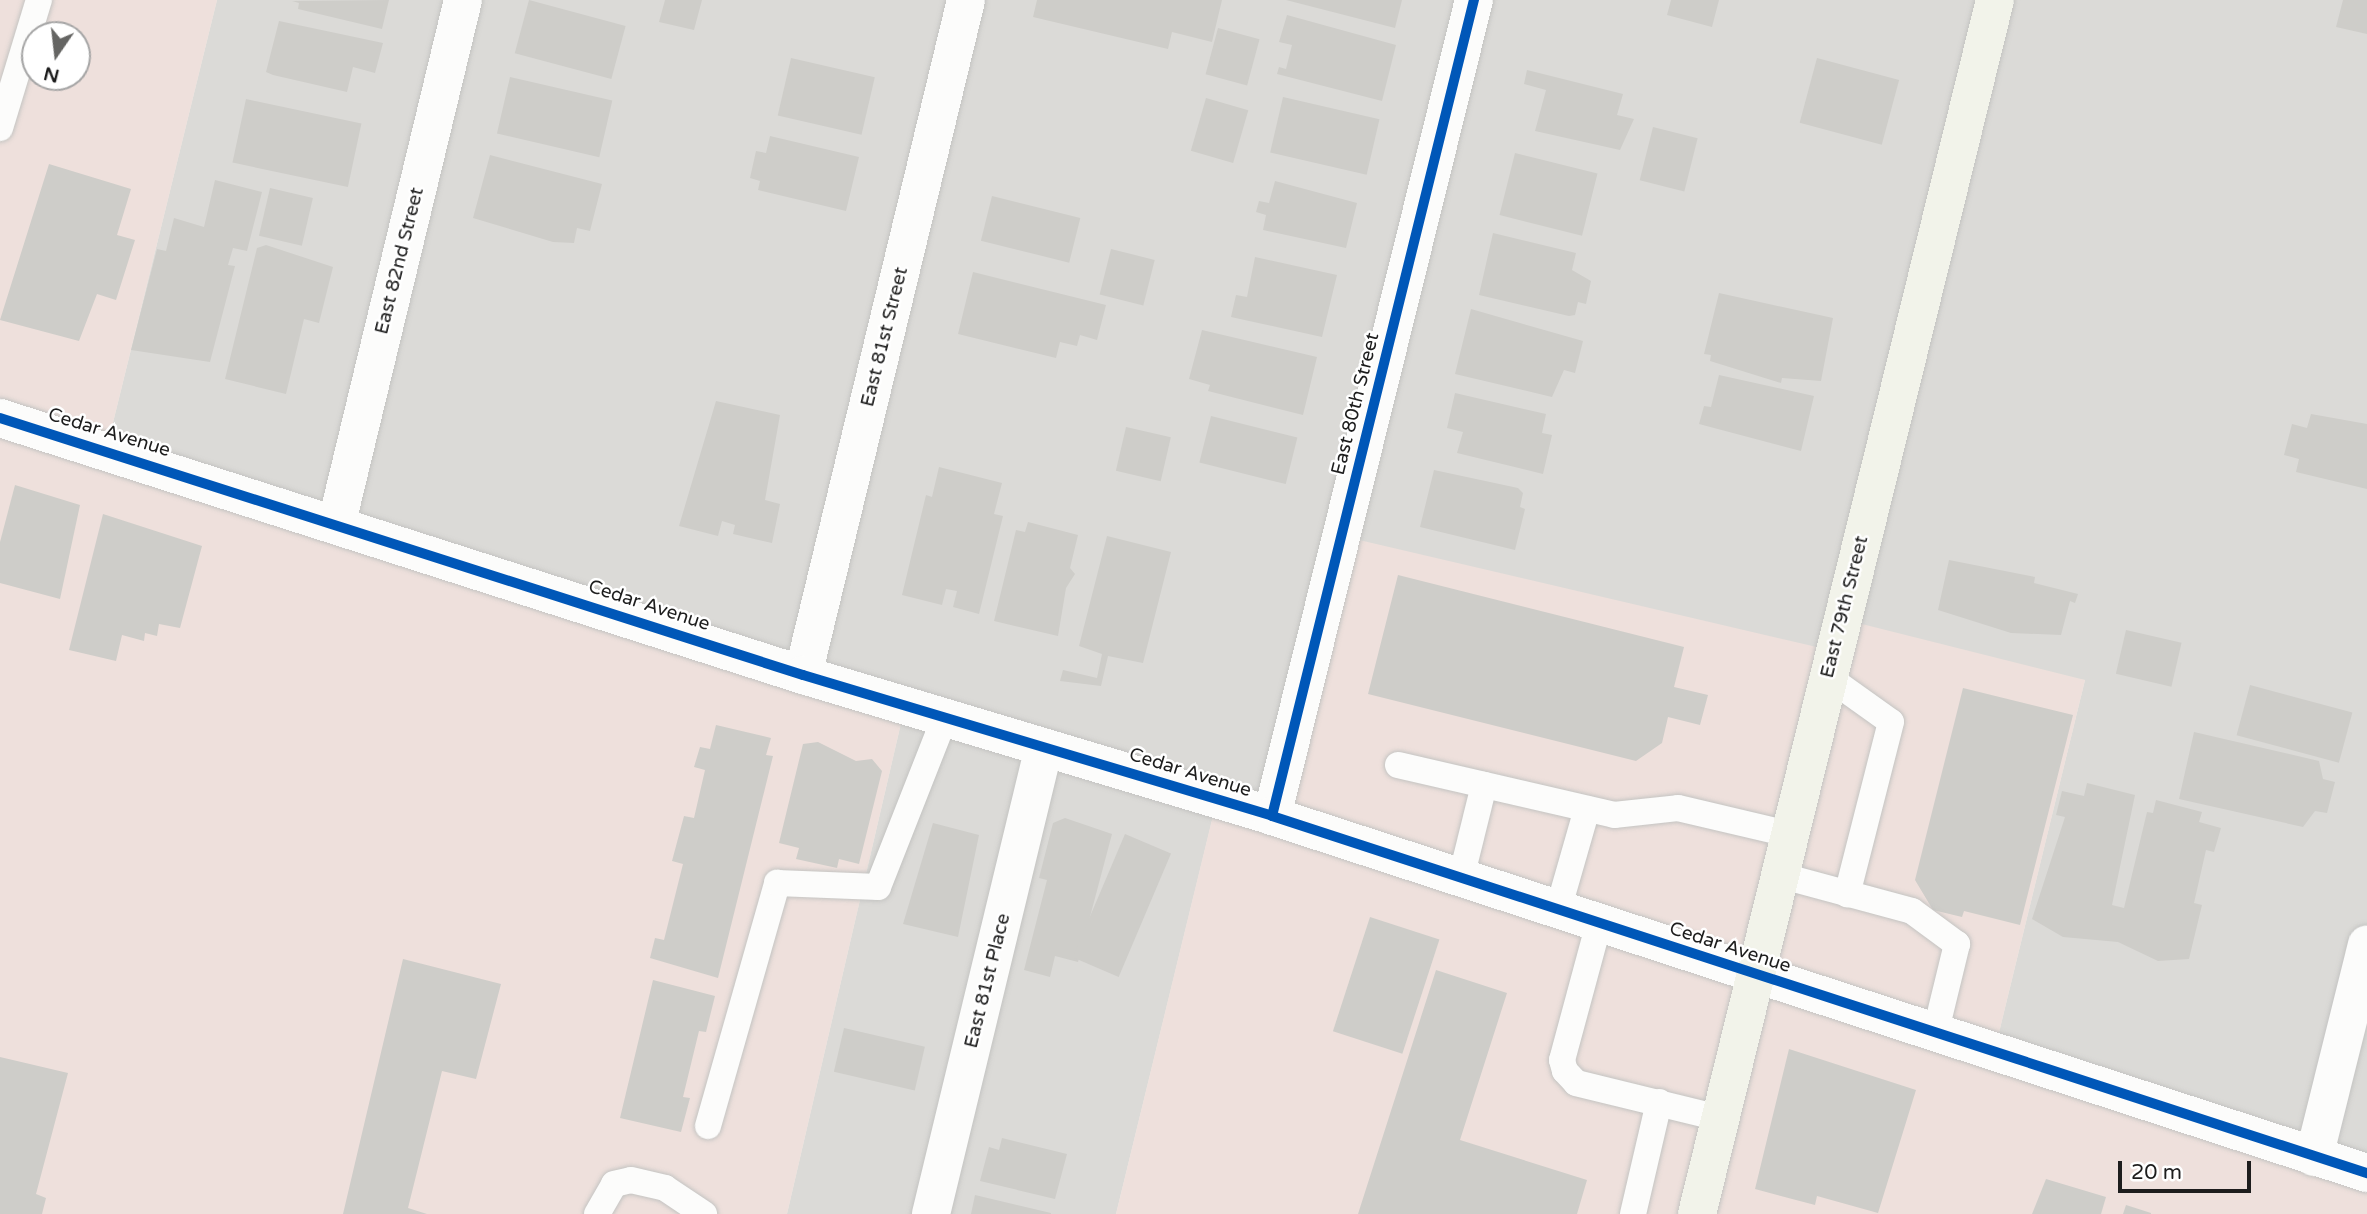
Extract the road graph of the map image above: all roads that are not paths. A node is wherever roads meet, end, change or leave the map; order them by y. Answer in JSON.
{"nodes":[{"id":1,"x":39,"y":0,"type":"edge"},
{"id":2,"x":463,"y":0,"type":"edge"},
{"id":3,"x":966,"y":0,"type":"edge"},
{"id":4,"x":1474,"y":0,"type":"edge"},
{"id":5,"x":1995,"y":0,"type":"edge"},
{"id":6,"x":0,"y":128,"type":"edge"},
{"id":7,"x":0,"y":418,"type":"edge"},
{"id":8,"x":337,"y":522,"type":"junction"},
{"id":9,"x":803,"y":675,"type":"junction"},
{"id":10,"x":1828,"y":677,"type":"junction"},
{"id":11,"x":945,"y":717,"type":"junction"},
{"id":12,"x":1044,"y":747,"type":"junction"},
{"id":13,"x":1398,"y":765,"type":"dead end"},
{"id":14,"x":1484,"y":785,"type":"junction"},
{"id":15,"x":1587,"y":809,"type":"junction"},
{"id":16,"x":1272,"y":816,"type":"junction"},
{"id":17,"x":1789,"y":834,"type":"junction"},
{"id":18,"x":1779,"y":876,"type":"junction"},
{"id":19,"x":1461,"y":878,"type":"junction"},
{"id":20,"x":1847,"y":894,"type":"junction"},
{"id":21,"x":1558,"y":910,"type":"junction"},
{"id":22,"x":1599,"y":923,"type":"junction"},
{"id":23,"x":2367,"y":945,"type":"edge"},
{"id":24,"x":1754,"y":974,"type":"junction"},
{"id":25,"x":1935,"y":1034,"type":"junction"},
{"id":26,"x":1659,"y":1102,"type":"junction"},
{"id":27,"x":1720,"y":1118,"type":"junction"},
{"id":28,"x":708,"y":1126,"type":"dead end"},
{"id":29,"x":2314,"y":1157,"type":"junction"},
{"id":30,"x":2367,"y":1173,"type":"edge"},
{"id":31,"x":598,"y":1212,"type":"edge"},
{"id":32,"x":704,"y":1214,"type":"edge"},
{"id":33,"x":931,"y":1214,"type":"edge"},
{"id":34,"x":1633,"y":1214,"type":"edge"},
{"id":35,"x":1697,"y":1214,"type":"edge"}],
"edges":[{"from":1,"to":6,"type":"lane"},
{"from":2,"to":8,"type":"street","name":"East 82nd Street"},
{"from":3,"to":9,"type":"street","name":"East 81st Street"},
{"from":4,"to":16,"type":"street","name":"East 80th Street"},
{"from":5,"to":10,"type":"main road","name":"East 79th Street"},
{"from":7,"to":8,"type":"street","name":"Cedar Avenue"},
{"from":8,"to":9,"type":"street","name":"Cedar Avenue"},
{"from":9,"to":11,"type":"street","name":"Cedar Avenue"},
{"from":10,"to":17,"type":"main road","name":"East 79th Street"},
{"from":10,"to":20,"type":"lane"},
{"from":11,"to":12,"type":"street","name":"Cedar Avenue"},
{"from":11,"to":28,"type":"lane"},
{"from":12,"to":16,"type":"street","name":"Cedar Avenue"},
{"from":12,"to":33,"type":"street","name":"East 81st Place"},
{"from":13,"to":14,"type":"lane"},
{"from":14,"to":15,"type":"lane"},
{"from":14,"to":19,"type":"lane"},
{"from":15,"to":17,"type":"lane"},
{"from":15,"to":21,"type":"lane"},
{"from":16,"to":19,"type":"street","name":"Cedar Avenue"},
{"from":17,"to":18,"type":"main road","name":"East 79th Street"},
{"from":18,"to":20,"type":"lane"},
{"from":18,"to":24,"type":"main road","name":"East 79th Street"},
{"from":19,"to":21,"type":"street","name":"Cedar Avenue"},
{"from":20,"to":25,"type":"lane"},
{"from":21,"to":22,"type":"street","name":"Cedar Avenue"},
{"from":22,"to":24,"type":"street","name":"Cedar Avenue"},
{"from":22,"to":26,"type":"lane"},
{"from":23,"to":29,"type":"street"},
{"from":24,"to":25,"type":"street","name":"Cedar Avenue"},
{"from":24,"to":27,"type":"main road","name":"East 79th Street"},
{"from":25,"to":29,"type":"street","name":"Cedar Avenue"},
{"from":26,"to":27,"type":"lane"},
{"from":26,"to":34,"type":"lane"},
{"from":27,"to":35,"type":"main road","name":"East 79th Street"},
{"from":29,"to":30,"type":"street","name":"Cedar Avenue"},
{"from":31,"to":32,"type":"lane"}]}
